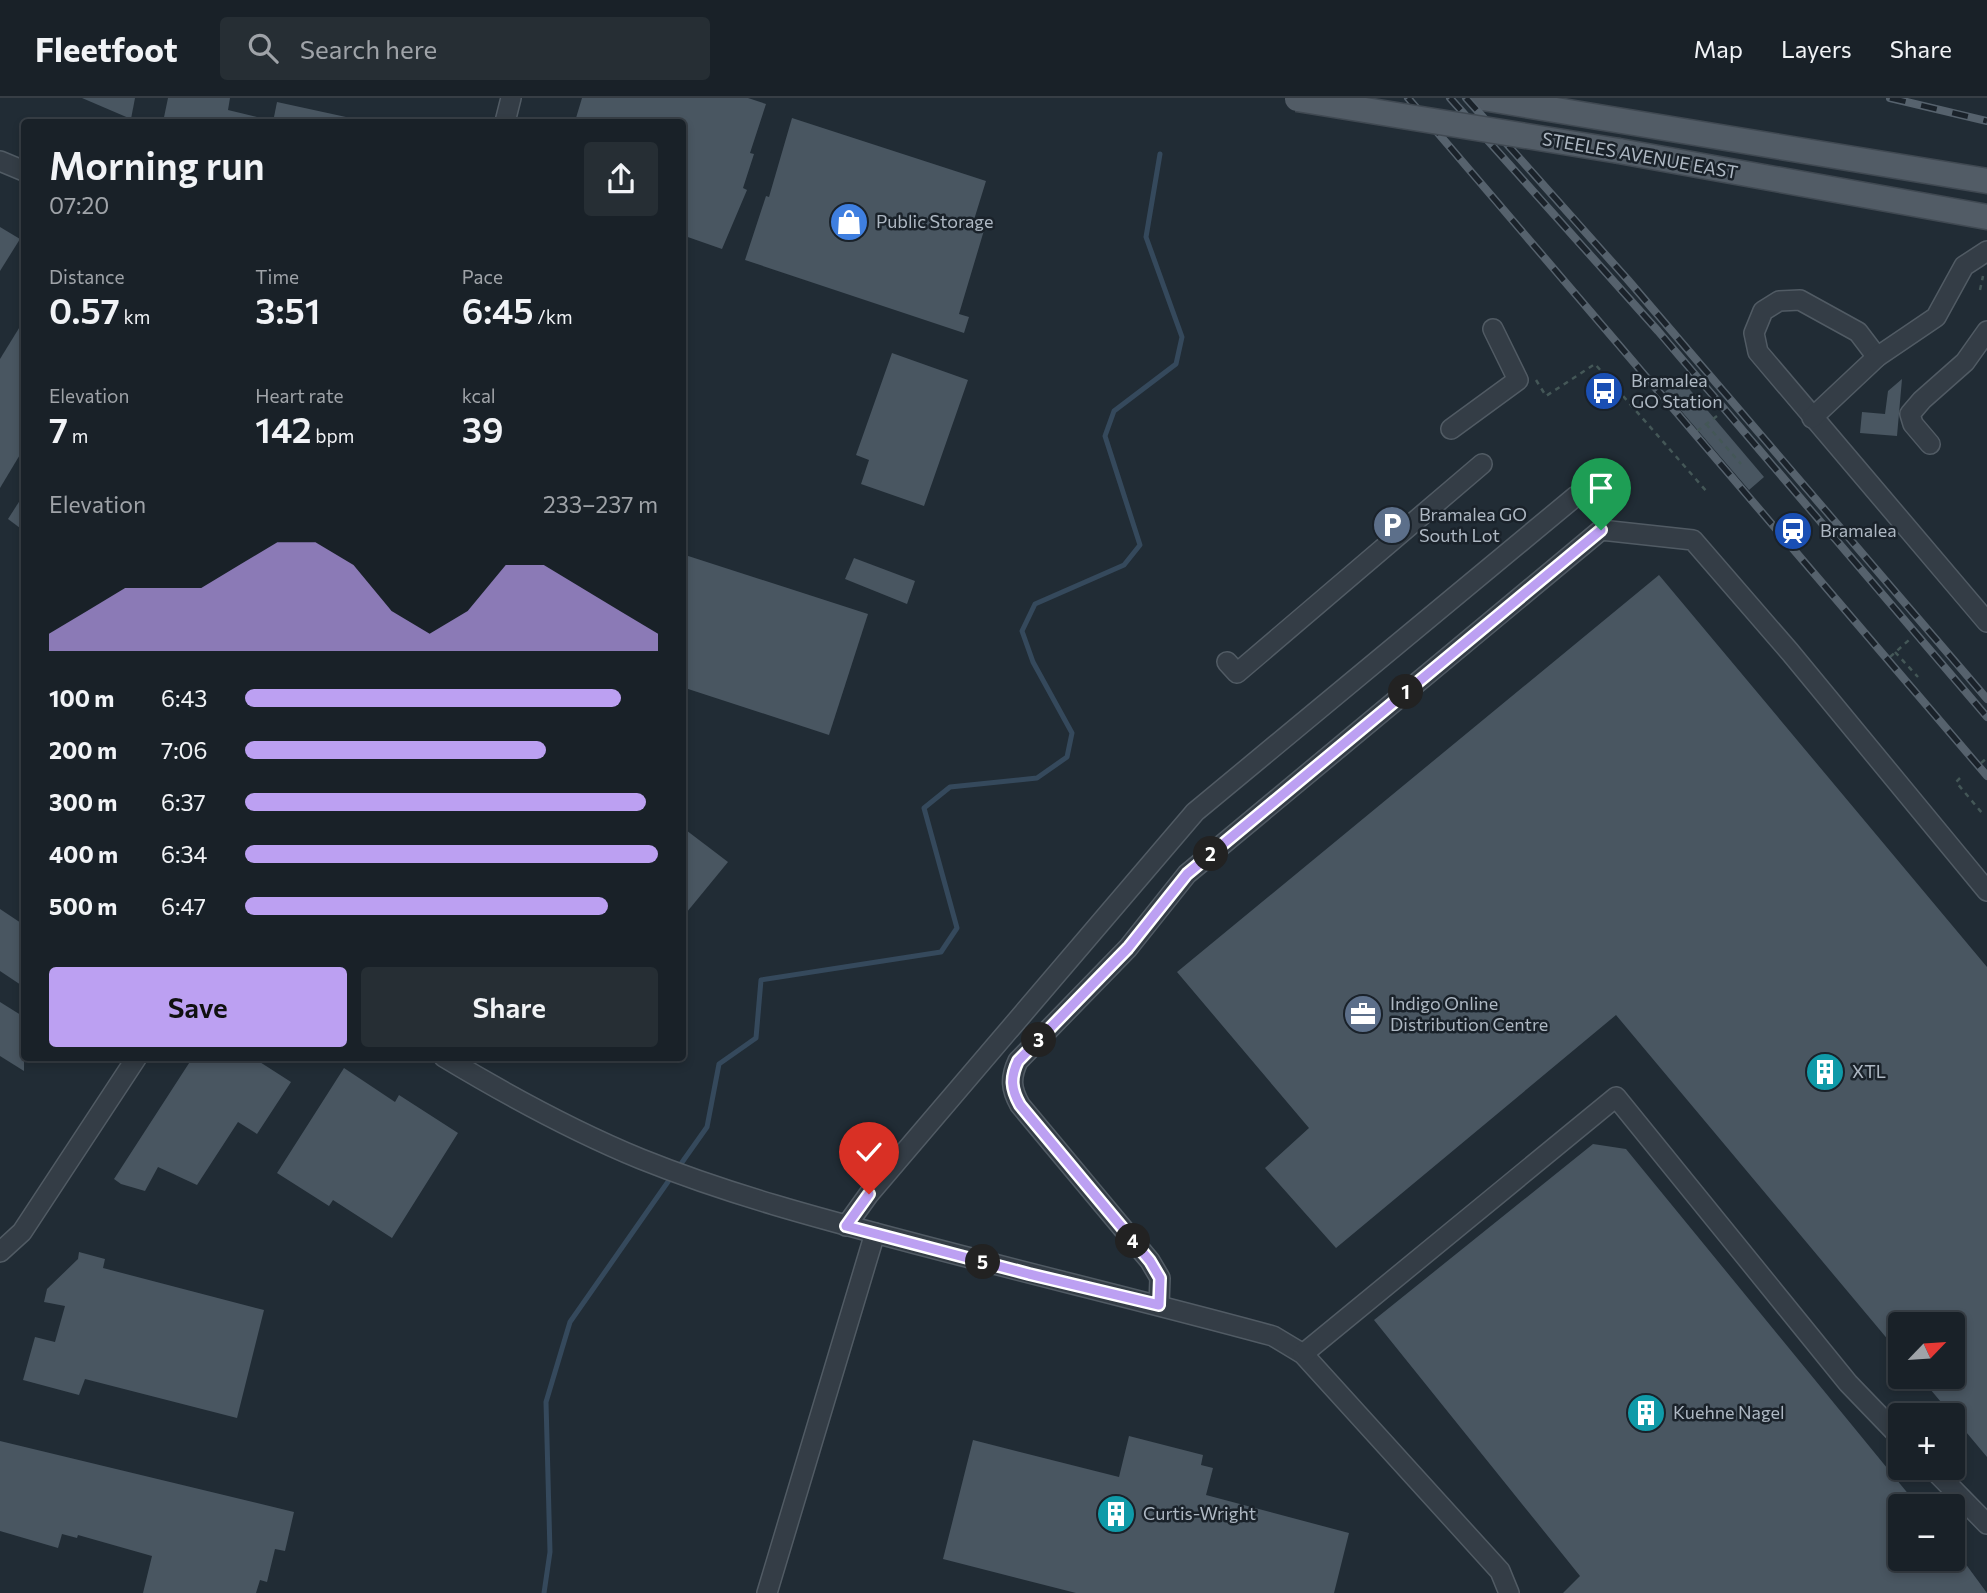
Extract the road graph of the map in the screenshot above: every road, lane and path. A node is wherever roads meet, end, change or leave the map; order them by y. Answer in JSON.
{"nodes":[{"id":1,"x":511,"y":98,"type":"edge"},
{"id":2,"x":1295,"y":98,"type":"edge"},
{"id":3,"x":1483,"y":98,"type":"edge"},
{"id":4,"x":506,"y":119,"type":"edge"},
{"id":5,"x":0,"y":161,"type":"edge"},
{"id":6,"x":21,"y":170,"type":"edge"},
{"id":7,"x":1987,"y":181,"type":"edge"},
{"id":8,"x":1987,"y":217,"type":"edge"},
{"id":9,"x":1987,"y":251,"type":"edge"},
{"id":10,"x":1493,"y":330,"type":"dead end"},
{"id":11,"x":1987,"y":331,"type":"edge"},
{"id":12,"x":1877,"y":357,"type":"junction"},
{"id":13,"x":1533,"y":375,"type":"dead end"},
{"id":14,"x":1717,"y":416,"type":"dead end"},
{"id":15,"x":1812,"y":418,"type":"junction"},
{"id":16,"x":1706,"y":424,"type":"junction"},
{"id":17,"x":1451,"y":429,"type":"dead end"},
{"id":18,"x":1697,"y":431,"type":"dead end"},
{"id":19,"x":1930,"y":444,"type":"dead end"},
{"id":20,"x":1683,"y":452,"type":"dead end"},
{"id":21,"x":1677,"y":457,"type":"junction"},
{"id":22,"x":1482,"y":464,"type":"dead end"},
{"id":23,"x":1741,"y":464,"type":"dead end"},
{"id":24,"x":1708,"y":493,"type":"dead end"},
{"id":25,"x":1576,"y":495,"type":"dead end"},
{"id":26,"x":1987,"y":622,"type":"edge"},
{"id":27,"x":1909,"y":640,"type":"dead end"},
{"id":28,"x":1895,"y":652,"type":"junction"},
{"id":29,"x":1890,"y":657,"type":"dead end"},
{"id":30,"x":1227,"y":662,"type":"dead end"},
{"id":31,"x":1918,"y":677,"type":"dead end"},
{"id":32,"x":1987,"y":758,"type":"edge"},
{"id":33,"x":1981,"y":763,"type":"dead end"},
{"id":34,"x":1960,"y":778,"type":"dead end"},
{"id":35,"x":1982,"y":813,"type":"dead end"},
{"id":36,"x":1987,"y":891,"type":"edge"},
{"id":37,"x":134,"y":1061,"type":"edge"},
{"id":38,"x":451,"y":1061,"type":"edge"},
{"id":39,"x":846,"y":1226,"type":"junction"},
{"id":40,"x":875,"y":1233,"type":"junction"},
{"id":41,"x":0,"y":1252,"type":"edge"},
{"id":42,"x":1159,"y":1305,"type":"junction"},
{"id":43,"x":1303,"y":1354,"type":"junction"},
{"id":44,"x":1888,"y":1425,"type":"edge"},
{"id":45,"x":1944,"y":1480,"type":"edge"},
{"id":46,"x":1987,"y":1524,"type":"edge"},
{"id":47,"x":767,"y":1593,"type":"edge"},
{"id":48,"x":1509,"y":1593,"type":"edge"}],
"edges":[{"from":1,"to":4,"type":"street"},
{"from":2,"to":8,"type":"main road","name":"STEELES AVENUE EAST","bridge":true},
{"from":3,"to":7,"type":"main road","name":"STEELES AVENUE EAST"},
{"from":5,"to":6,"type":"street"},
{"from":9,"to":12,"type":"street"},
{"from":10,"to":17,"type":"street"},
{"from":11,"to":19,"type":"street"},
{"from":12,"to":15,"type":"street"},
{"from":12,"to":15,"type":"street"},
{"from":13,"to":21,"type":"path"},
{"from":14,"to":16,"type":"path"},
{"from":15,"to":26,"type":"street"},
{"from":16,"to":18,"type":"path"},
{"from":16,"to":23,"type":"path"},
{"from":20,"to":21,"type":"path"},
{"from":21,"to":24,"type":"path"},
{"from":22,"to":30,"type":"street"},
{"from":25,"to":39,"type":"street"},
{"from":27,"to":28,"type":"path"},
{"from":28,"to":29,"type":"path"},
{"from":28,"to":31,"type":"path"},
{"from":32,"to":33,"type":"path"},
{"from":34,"to":35,"type":"path"},
{"from":36,"to":42,"type":"street"},
{"from":37,"to":41,"type":"street"},
{"from":38,"to":39,"type":"street"},
{"from":39,"to":40,"type":"street"},
{"from":40,"to":42,"type":"street"},
{"from":40,"to":47,"type":"street"},
{"from":42,"to":43,"type":"street"},
{"from":43,"to":44,"type":"street"},
{"from":43,"to":48,"type":"street"},
{"from":45,"to":46,"type":"street"}]}
